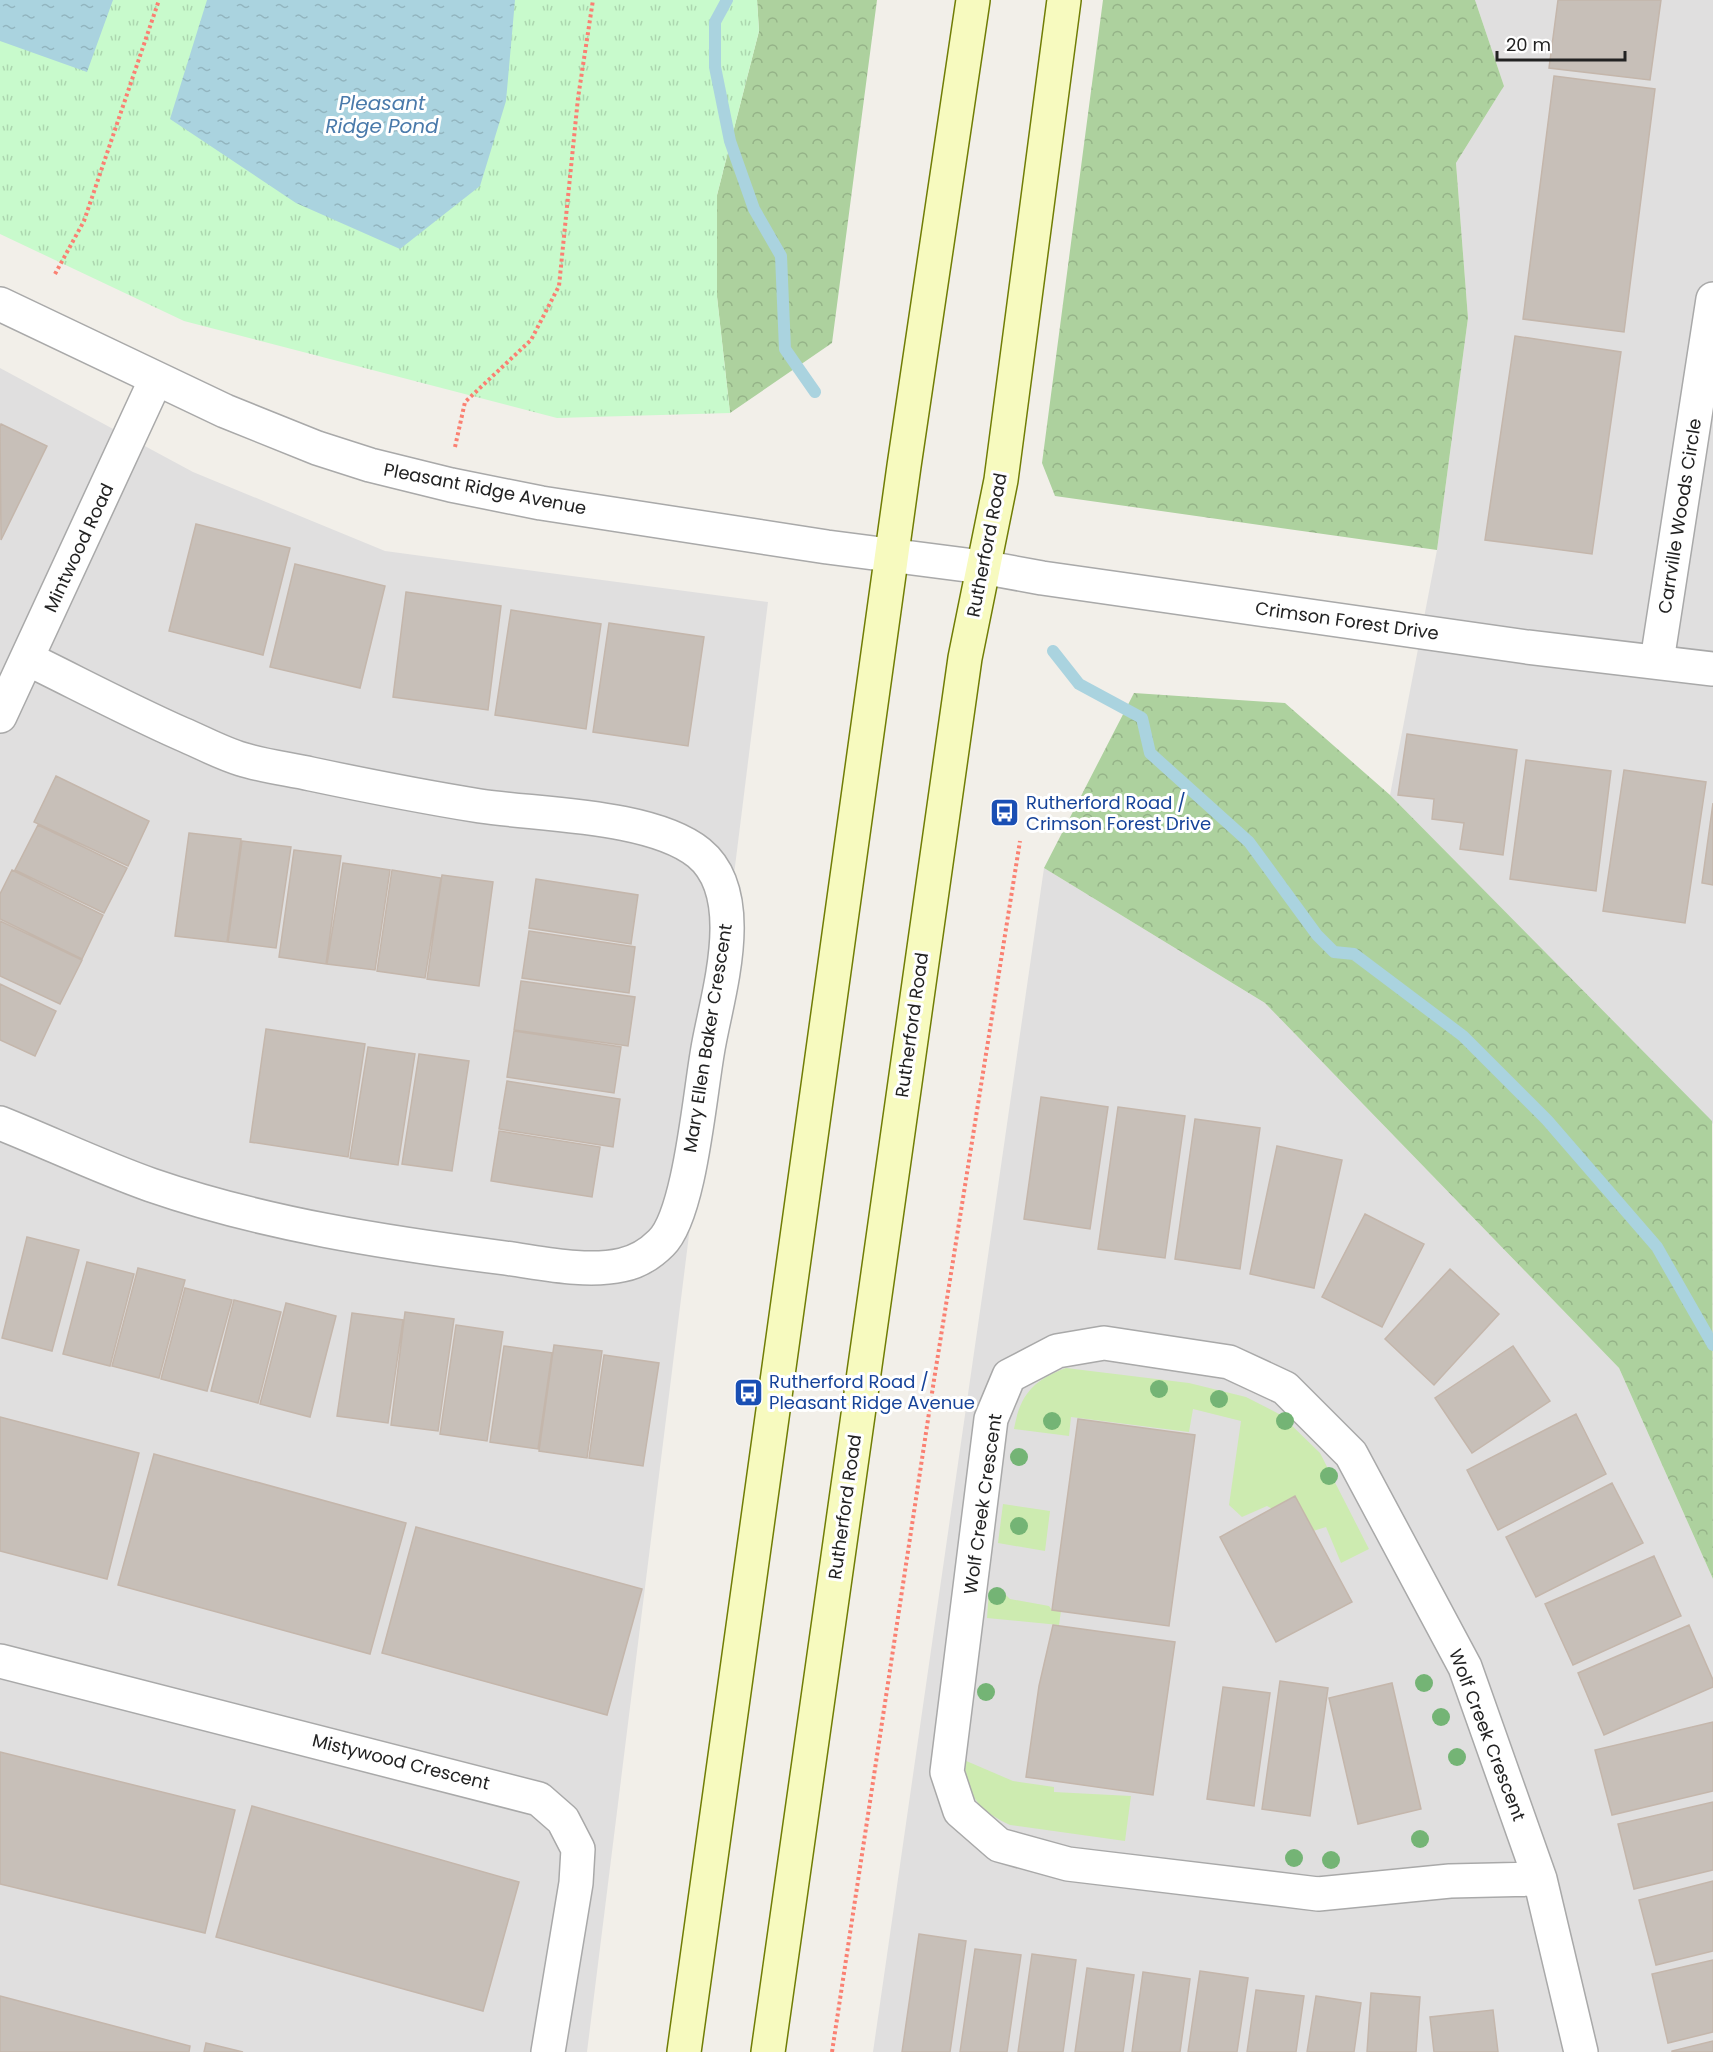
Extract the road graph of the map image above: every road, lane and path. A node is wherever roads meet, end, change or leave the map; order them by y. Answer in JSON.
{"nodes":[{"id":1,"x":159,"y":0,"type":"edge"},
{"id":2,"x":593,"y":0,"type":"edge"},
{"id":3,"x":973,"y":0,"type":"edge"},
{"id":4,"x":1064,"y":0,"type":"edge"},
{"id":5,"x":56,"y":274,"type":"dead end"},
{"id":6,"x":1713,"y":299,"type":"edge"},
{"id":7,"x":0,"y":304,"type":"edge"},
{"id":8,"x":1708,"y":373,"type":"edge"},
{"id":9,"x":156,"y":379,"type":"junction"},
{"id":10,"x":451,"y":485,"type":"junction"},
{"id":11,"x":892,"y":556,"type":"junction"},
{"id":12,"x":982,"y":567,"type":"junction"},
{"id":13,"x":28,"y":659,"type":"junction"},
{"id":14,"x":1657,"y":661,"type":"junction"},
{"id":15,"x":1713,"y":669,"type":"edge"},
{"id":16,"x":0,"y":716,"type":"edge"},
{"id":17,"x":1020,"y":842,"type":"dead end"},
{"id":18,"x":0,"y":1123,"type":"edge"},
{"id":19,"x":0,"y":1661,"type":"edge"},
{"id":20,"x":1540,"y":1879,"type":"junction"},
{"id":21,"x":548,"y":2052,"type":"edge"},
{"id":22,"x":684,"y":2052,"type":"edge"},
{"id":23,"x":768,"y":2052,"type":"edge"},
{"id":24,"x":832,"y":2052,"type":"edge"},
{"id":25,"x":1581,"y":2052,"type":"edge"}],
"edges":[{"from":1,"to":5,"type":"path"},
{"from":2,"to":10,"type":"path"},
{"from":3,"to":11,"type":"main road"},
{"from":4,"to":12,"type":"main road","name":"Rutherford Road"},
{"from":6,"to":8,"type":"street","name":"Carrville Woods Circle"},
{"from":7,"to":9,"type":"street","name":"Pleasant Ridge Avenue"},
{"from":8,"to":14,"type":"street","name":"Carrville Woods Circle"},
{"from":9,"to":10,"type":"street","name":"Pleasant Ridge Avenue"},
{"from":9,"to":13,"type":"street","name":"Mintwood Road"},
{"from":10,"to":11,"type":"street","name":"Pleasant Ridge Avenue"},
{"from":11,"to":12,"type":"street","name":"Pleasant Ridge Avenue"},
{"from":11,"to":22,"type":"main road"},
{"from":12,"to":14,"type":"street","name":"Crimson Forest Drive"},
{"from":12,"to":23,"type":"main road","name":"Rutherford Road"},
{"from":13,"to":16,"type":"street","name":"Mintwood Road"},
{"from":13,"to":18,"type":"street","name":"Mary Ellen Baker Crescent"},
{"from":14,"to":15,"type":"street","name":"Crimson Forest Drive"},
{"from":17,"to":24,"type":"path"},
{"from":19,"to":21,"type":"street","name":"Mistywood Crescent"},
{"from":20,"to":20,"type":"street","name":"Wolf Creek Crescent"},
{"from":20,"to":25,"type":"street","name":"Wolf Creek Crescent"}]}
